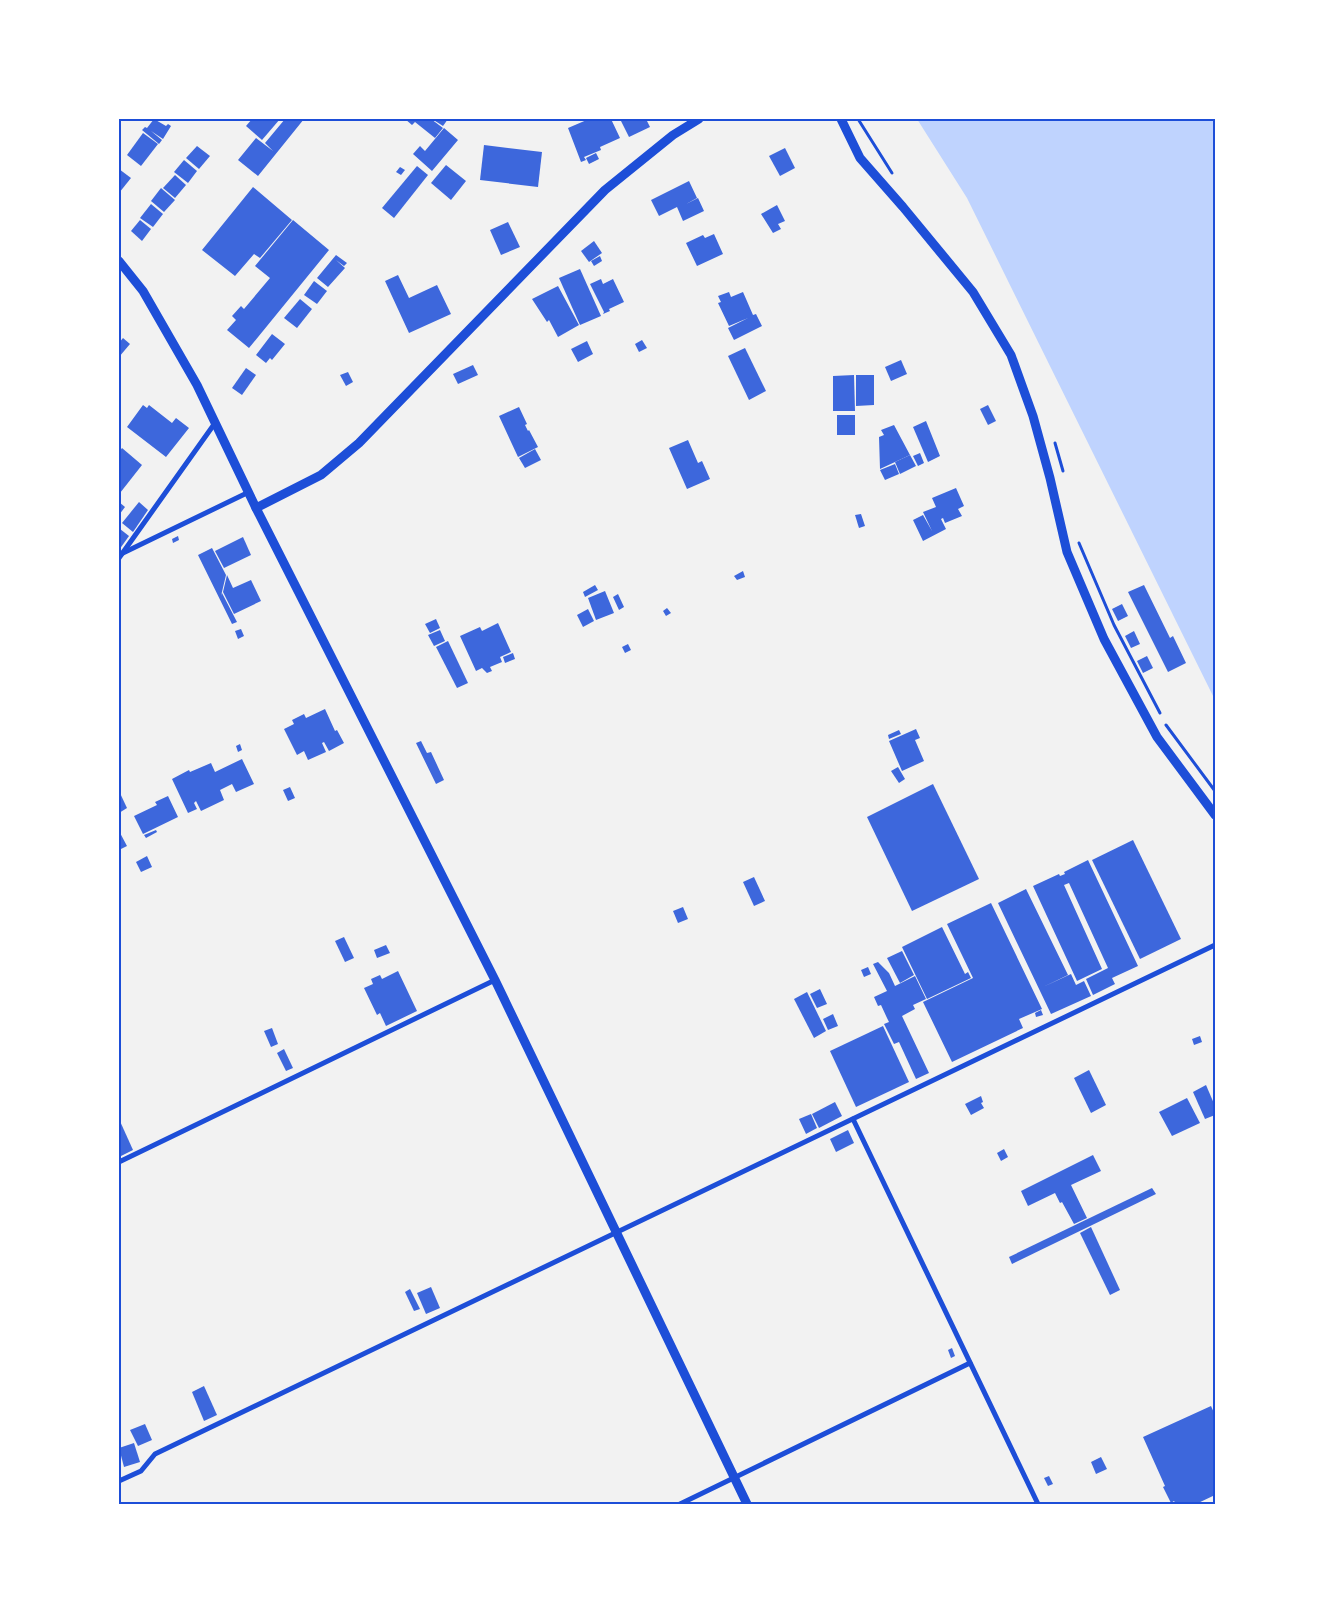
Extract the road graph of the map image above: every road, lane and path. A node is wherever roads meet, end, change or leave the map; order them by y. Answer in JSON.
{"nodes":[{"id":1,"x":698,"y":119,"type":"edge"},
{"id":2,"x":841,"y":119,"type":"edge"},
{"id":3,"x":119,"y":261,"type":"edge"},
{"id":4,"x":215,"y":423,"type":"junction"},
{"id":5,"x":248,"y":492,"type":"junction"},
{"id":6,"x":256,"y":508,"type":"junction"},
{"id":7,"x":121,"y":555,"type":"edge"},
{"id":8,"x":1215,"y":814,"type":"edge"},
{"id":9,"x":1215,"y":945,"type":"edge"},
{"id":10,"x":495,"y":980,"type":"junction"},
{"id":11,"x":853,"y":1119,"type":"junction"},
{"id":12,"x":119,"y":1162,"type":"edge"},
{"id":13,"x":616,"y":1232,"type":"junction"},
{"id":14,"x":970,"y":1363,"type":"junction"},
{"id":15,"x":734,"y":1478,"type":"junction"},
{"id":16,"x":119,"y":1481,"type":"edge"},
{"id":17,"x":680,"y":1504,"type":"edge"},
{"id":18,"x":747,"y":1504,"type":"edge"},
{"id":19,"x":1038,"y":1504,"type":"edge"}],
"edges":[{"from":1,"to":6,"type":"street"},
{"from":2,"to":8,"type":"street"},
{"from":3,"to":4,"type":"street"},
{"from":4,"to":5,"type":"street"},
{"from":4,"to":7,"type":"street"},
{"from":5,"to":6,"type":"street"},
{"from":5,"to":7,"type":"street"},
{"from":6,"to":10,"type":"street"},
{"from":9,"to":11,"type":"street"},
{"from":10,"to":12,"type":"street"},
{"from":10,"to":13,"type":"street"},
{"from":11,"to":13,"type":"street"},
{"from":11,"to":14,"type":"street"},
{"from":13,"to":15,"type":"street"},
{"from":13,"to":16,"type":"street"},
{"from":14,"to":15,"type":"street"},
{"from":14,"to":19,"type":"street"},
{"from":15,"to":17,"type":"street"},
{"from":15,"to":18,"type":"street"}]}
